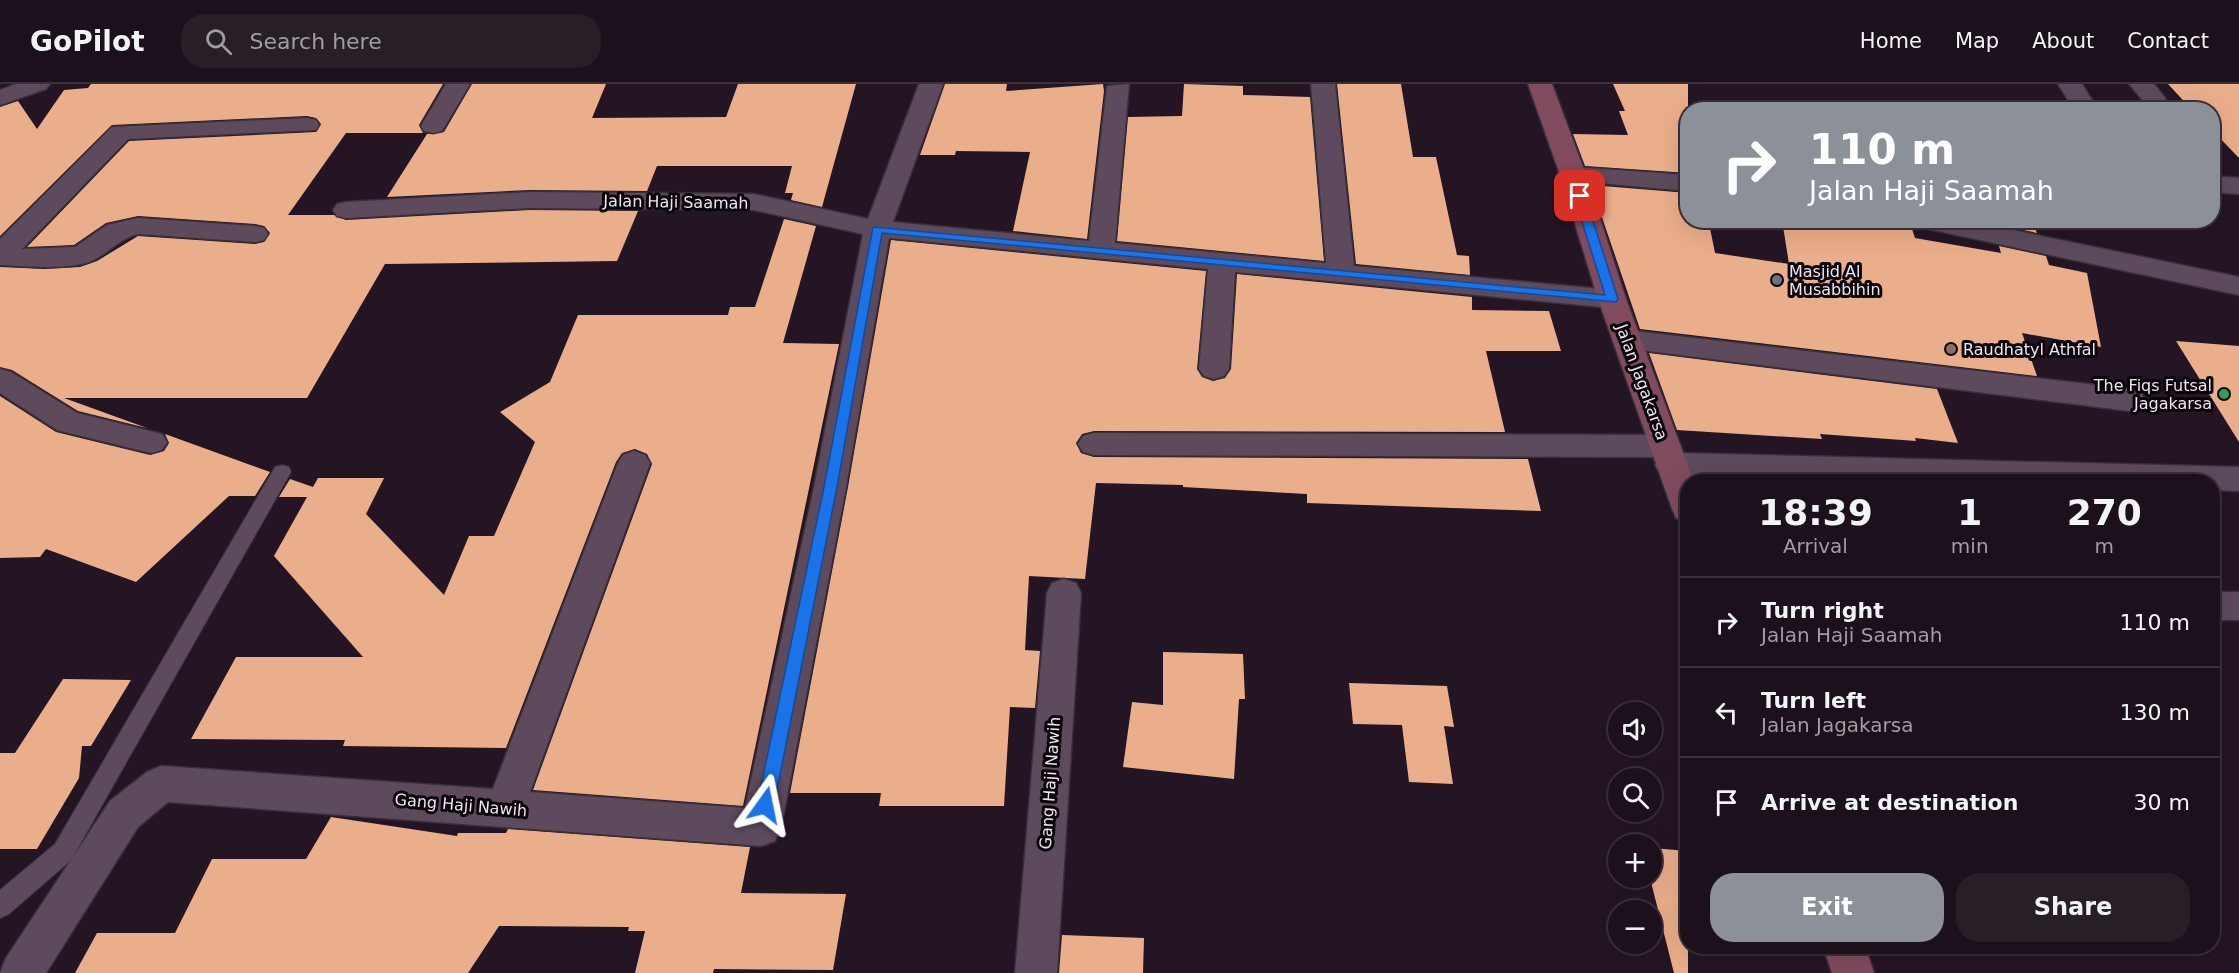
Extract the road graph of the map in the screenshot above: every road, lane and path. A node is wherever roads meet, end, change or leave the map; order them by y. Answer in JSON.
{"nodes":[{"id":1,"x":38,"y":84,"type":"edge"},
{"id":2,"x":458,"y":84,"type":"edge"},
{"id":3,"x":931,"y":84,"type":"edge"},
{"id":4,"x":1323,"y":84,"type":"edge"},
{"id":5,"x":1540,"y":84,"type":"edge"},
{"id":6,"x":2070,"y":84,"type":"edge"},
{"id":7,"x":1119,"y":86,"type":"dead end"},
{"id":8,"x":0,"y":98,"type":"edge"},
{"id":9,"x":2081,"y":102,"type":"edge"},
{"id":10,"x":307,"y":125,"type":"dead end"},
{"id":11,"x":433,"y":126,"type":"dead end"},
{"id":12,"x":1573,"y":175,"type":"junction"},
{"id":13,"x":1680,"y":182,"type":"edge"},
{"id":14,"x":2220,"y":185,"type":"edge"},
{"id":15,"x":2239,"y":186,"type":"edge"},
{"id":16,"x":346,"y":210,"type":"dead end"},
{"id":17,"x":1961,"y":228,"type":"edge"},
{"id":18,"x":877,"y":230,"type":"junction"},
{"id":19,"x":255,"y":234,"type":"dead end"},
{"id":20,"x":1101,"y":251,"type":"junction"},
{"id":21,"x":7,"y":256,"type":"edge"},
{"id":22,"x":1222,"y":262,"type":"junction"},
{"id":23,"x":1341,"y":274,"type":"junction"},
{"id":24,"x":0,"y":279,"type":"edge"},
{"id":25,"x":2239,"y":286,"type":"edge"},
{"id":26,"x":1612,"y":299,"type":"junction"},
{"id":27,"x":1626,"y":340,"type":"junction"},
{"id":28,"x":1214,"y":369,"type":"dead end"},
{"id":29,"x":0,"y":380,"type":"edge"},
{"id":30,"x":2130,"y":400,"type":"dead end"},
{"id":31,"x":152,"y":442,"type":"dead end"},
{"id":32,"x":1094,"y":444,"type":"dead end"},
{"id":33,"x":1668,"y":456,"type":"junction"},
{"id":34,"x":634,"y":463,"type":"dead end"},
{"id":35,"x":282,"y":472,"type":"dead end"},
{"id":36,"x":2115,"y":474,"type":"edge"},
{"id":37,"x":2220,"y":478,"type":"edge"},
{"id":38,"x":2239,"y":479,"type":"edge"},
{"id":39,"x":1680,"y":488,"type":"edge"},
{"id":40,"x":1065,"y":592,"type":"dead end"},
{"id":41,"x":2220,"y":606,"type":"edge"},
{"id":42,"x":2239,"y":606,"type":"edge"},
{"id":43,"x":505,"y":808,"type":"junction"},
{"id":44,"x":0,"y":906,"type":"edge"},
{"id":45,"x":1847,"y":954,"type":"edge"},
{"id":46,"x":21,"y":973,"type":"edge"},
{"id":47,"x":1036,"y":973,"type":"edge"},
{"id":48,"x":1853,"y":973,"type":"edge"}],
"edges":[{"from":1,"to":8,"type":"street"},
{"from":2,"to":11,"type":"street"},
{"from":3,"to":18,"type":"street"},
{"from":4,"to":23,"type":"street"},
{"from":5,"to":12,"type":"main road","name":"Jalan Jagakarsa"},
{"from":6,"to":9,"type":"street"},
{"from":7,"to":20,"type":"street"},
{"from":10,"to":21,"type":"street"},
{"from":12,"to":13,"type":"street"},
{"from":12,"to":26,"type":"main road","name":"Jalan Jagakarsa"},
{"from":14,"to":15,"type":"street"},
{"from":16,"to":18,"type":"street","name":"Jalan Haji Saamah"},
{"from":17,"to":25,"type":"street"},
{"from":18,"to":20,"type":"street","name":"Jalan Haji Saamah"},
{"from":18,"to":43,"type":"street","name":"Gang Haji Nawih"},
{"from":19,"to":21,"type":"street"},
{"from":20,"to":22,"type":"street","name":"Jalan Haji Saamah"},
{"from":21,"to":24,"type":"street"},
{"from":22,"to":23,"type":"street","name":"Jalan Haji Saamah"},
{"from":22,"to":28,"type":"street"},
{"from":23,"to":26,"type":"street","name":"Jalan Haji Saamah"},
{"from":26,"to":27,"type":"main road","name":"Jalan Jagakarsa"},
{"from":27,"to":30,"type":"street"},
{"from":27,"to":33,"type":"main road","name":"Jalan Jagakarsa"},
{"from":29,"to":31,"type":"street"},
{"from":32,"to":33,"type":"street"},
{"from":33,"to":36,"type":"street"},
{"from":33,"to":39,"type":"main road","name":"Jalan Jagakarsa"},
{"from":34,"to":43,"type":"street"},
{"from":35,"to":44,"type":"lane"},
{"from":37,"to":38,"type":"street"},
{"from":40,"to":47,"type":"street","name":"Gang Haji Nawih"},
{"from":41,"to":42,"type":"street"},
{"from":43,"to":46,"type":"street","name":"Gang Haji Nawih"},
{"from":45,"to":48,"type":"main road"}]}
